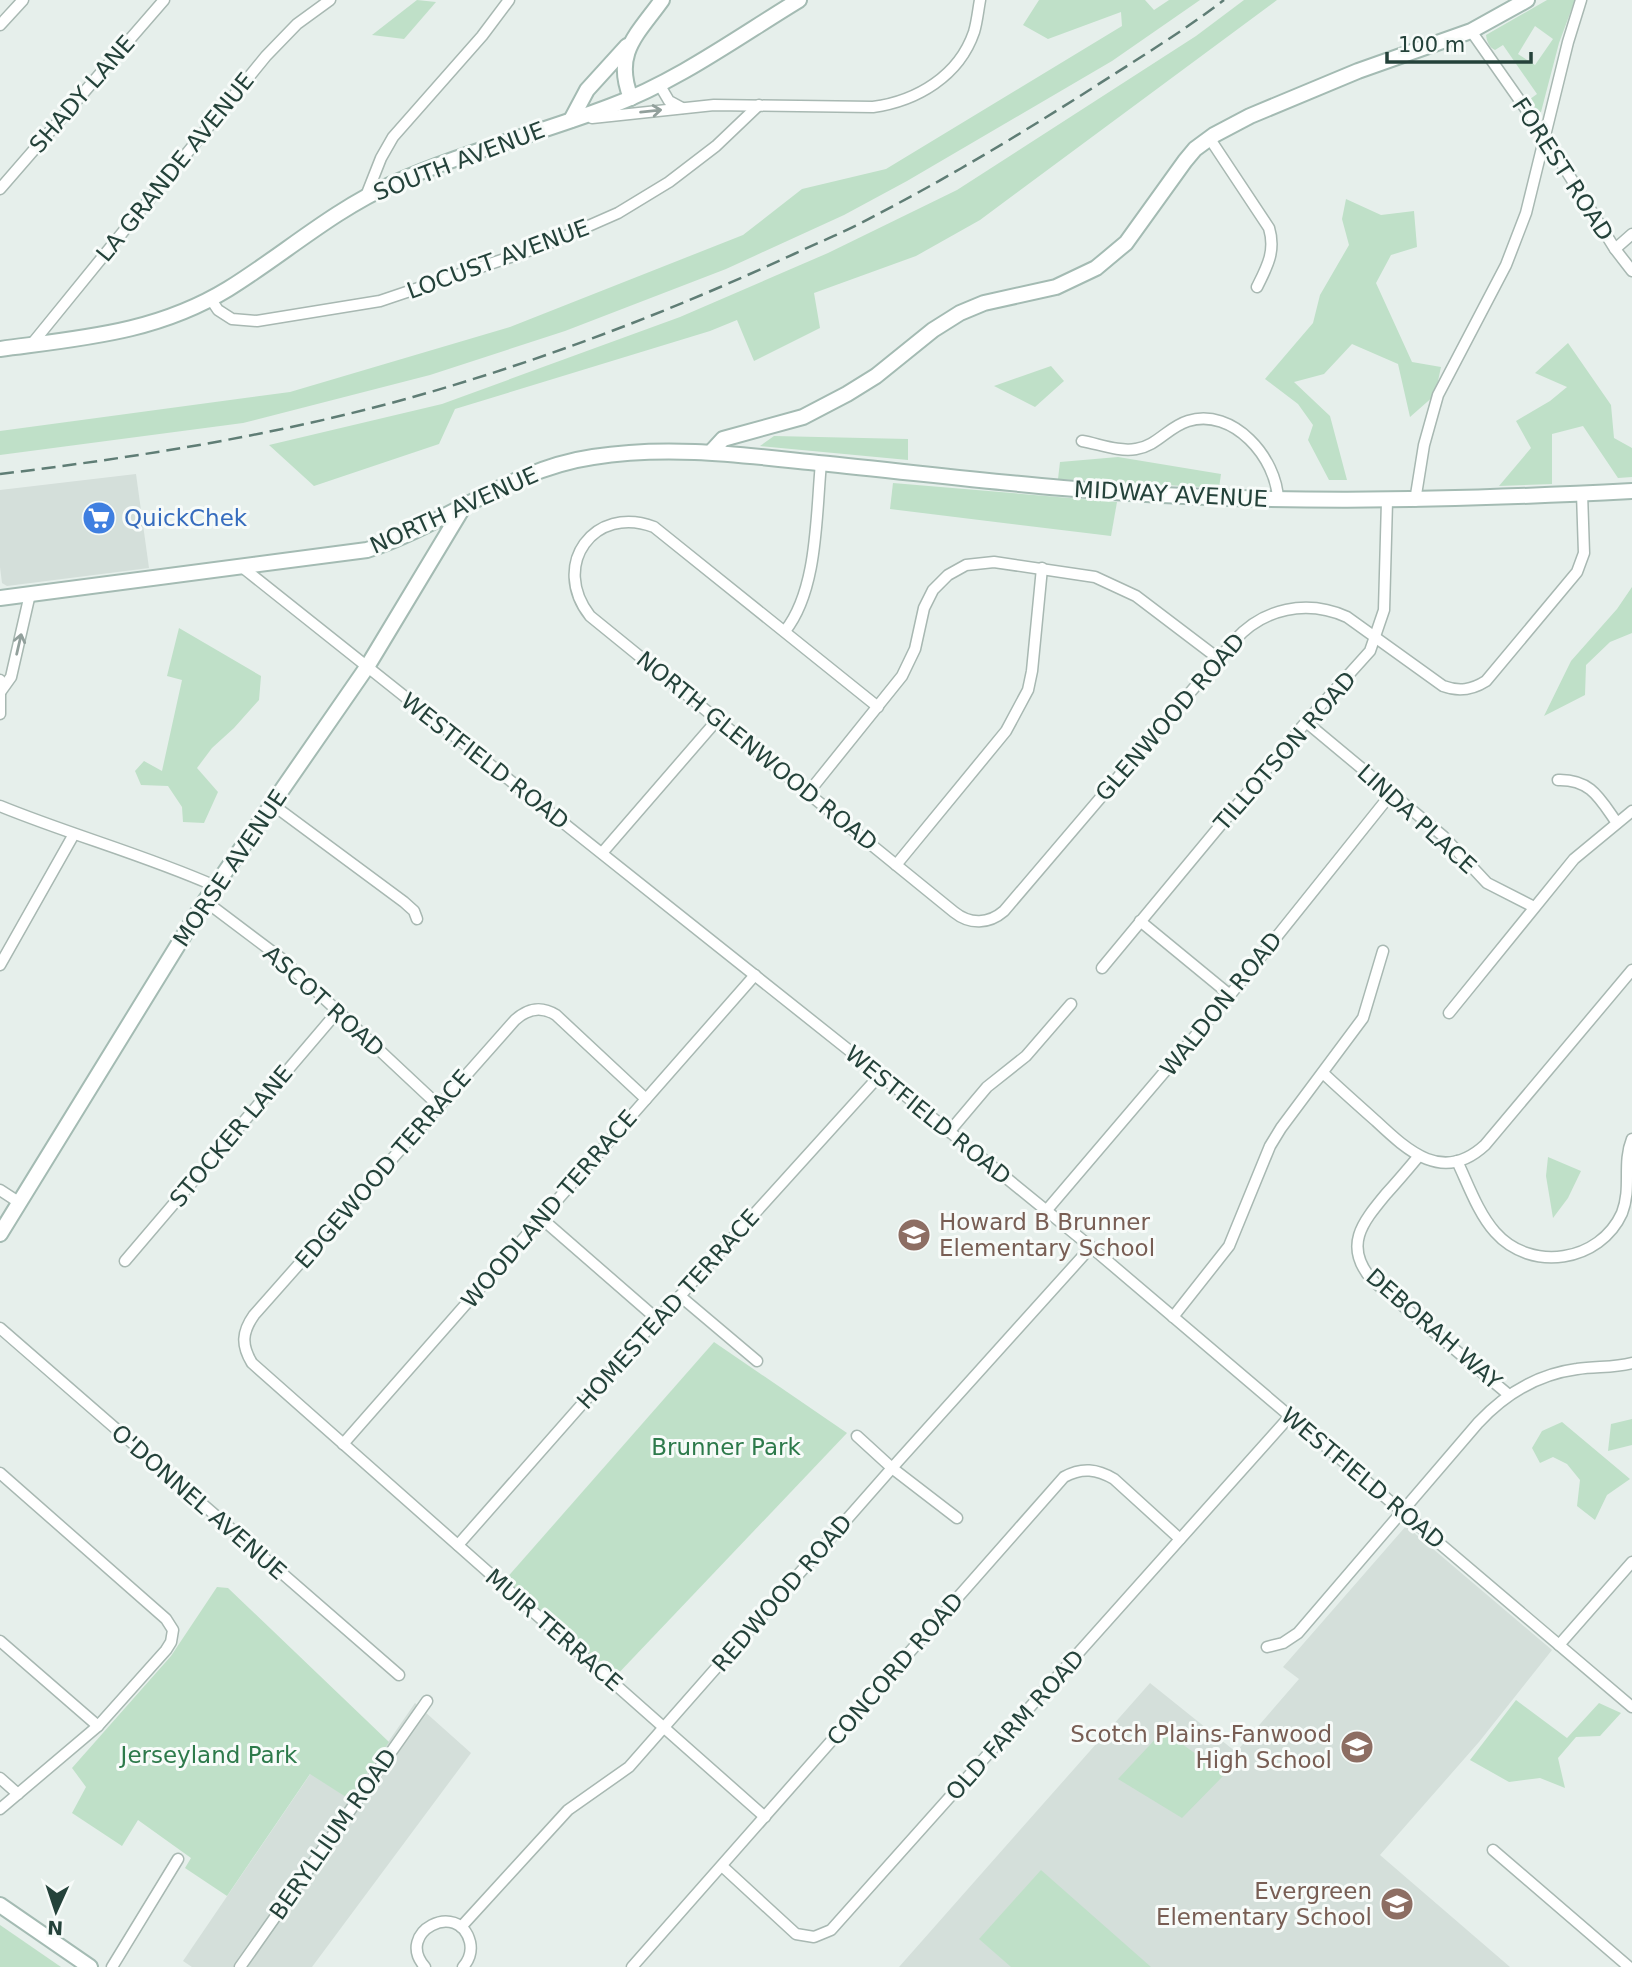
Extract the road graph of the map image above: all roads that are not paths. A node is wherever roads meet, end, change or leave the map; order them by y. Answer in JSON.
{"nodes":[{"id":1,"x":23,"y":0,"type":"edge"},
{"id":2,"x":164,"y":0,"type":"edge"},
{"id":3,"x":330,"y":0,"type":"edge"},
{"id":4,"x":509,"y":0,"type":"edge"},
{"id":5,"x":662,"y":0,"type":"edge"},
{"id":6,"x":799,"y":0,"type":"edge"},
{"id":7,"x":980,"y":0,"type":"edge"},
{"id":8,"x":1527,"y":0,"type":"edge"},
{"id":9,"x":1581,"y":0,"type":"edge"},
{"id":10,"x":0,"y":25,"type":"edge"},
{"id":11,"x":1471,"y":31,"type":"junction"},
{"id":12,"x":631,"y":43,"type":"junction"},
{"id":13,"x":659,"y":85,"type":"junction"},
{"id":14,"x":631,"y":98,"type":"junction"},
{"id":15,"x":760,"y":106,"type":"junction"},
{"id":16,"x":683,"y":108,"type":"junction"},
{"id":17,"x":571,"y":120,"type":"junction"},
{"id":18,"x":1544,"y":135,"type":"junction"},
{"id":19,"x":1210,"y":139,"type":"junction"},
{"id":20,"x":0,"y":189,"type":"edge"},
{"id":21,"x":366,"y":196,"type":"junction"},
{"id":22,"x":1632,"y":234,"type":"edge"},
{"id":23,"x":1615,"y":249,"type":"junction"},
{"id":24,"x":1632,"y":271,"type":"edge"},
{"id":25,"x":1257,"y":287,"type":"dead end"},
{"id":26,"x":210,"y":298,"type":"junction"},
{"id":27,"x":31,"y":345,"type":"junction"},
{"id":28,"x":0,"y":349,"type":"edge"},
{"id":29,"x":1082,"y":440,"type":"dead end"},
{"id":30,"x":712,"y":452,"type":"junction"},
{"id":31,"x":821,"y":463,"type":"junction"},
{"id":32,"x":1632,"y":491,"type":"edge"},
{"id":33,"x":1582,"y":493,"type":"junction"},
{"id":34,"x":1278,"y":500,"type":"junction"},
{"id":35,"x":1387,"y":501,"type":"junction"},
{"id":36,"x":1415,"y":501,"type":"junction"},
{"id":37,"x":465,"y":505,"type":"junction"},
{"id":38,"x":418,"y":530,"type":"junction"},
{"id":39,"x":439,"y":549,"type":"junction"},
{"id":40,"x":242,"y":567,"type":"junction"},
{"id":41,"x":1042,"y":568,"type":"junction"},
{"id":42,"x":30,"y":594,"type":"junction"},
{"id":43,"x":0,"y":598,"type":"edge"},
{"id":44,"x":785,"y":631,"type":"junction"},
{"id":45,"x":1376,"y":638,"type":"junction"},
{"id":46,"x":1219,"y":659,"type":"junction"},
{"id":47,"x":366,"y":667,"type":"junction"},
{"id":48,"x":1,"y":686,"type":"edge"},
{"id":49,"x":878,"y":707,"type":"junction"},
{"id":50,"x":0,"y":713,"type":"edge"},
{"id":51,"x":718,"y":719,"type":"junction"},
{"id":52,"x":1306,"y":722,"type":"junction"},
{"id":53,"x":1558,"y":780,"type":"dead end"},
{"id":54,"x":808,"y":793,"type":"junction"},
{"id":55,"x":1391,"y":794,"type":"junction"},
{"id":56,"x":273,"y":805,"type":"junction"},
{"id":57,"x":0,"y":806,"type":"edge"},
{"id":58,"x":1632,"y":811,"type":"edge"},
{"id":59,"x":1618,"y":823,"type":"junction"},
{"id":60,"x":74,"y":834,"type":"junction"},
{"id":61,"x":602,"y":853,"type":"junction"},
{"id":62,"x":896,"y":865,"type":"junction"},
{"id":63,"x":215,"y":886,"type":"junction"},
{"id":64,"x":205,"y":901,"type":"junction"},
{"id":65,"x":1534,"y":907,"type":"junction"},
{"id":66,"x":417,"y":919,"type":"dead end"},
{"id":67,"x":988,"y":920,"type":"joint"},
{"id":68,"x":1140,"y":921,"type":"junction"},
{"id":69,"x":1383,"y":951,"type":"dead end"},
{"id":70,"x":0,"y":965,"type":"edge"},
{"id":71,"x":1102,"y":968,"type":"dead end"},
{"id":72,"x":1632,"y":970,"type":"edge"},
{"id":73,"x":755,"y":975,"type":"junction"},
{"id":74,"x":1230,"y":995,"type":"junction"},
{"id":75,"x":1070,"y":1004,"type":"dead end"},
{"id":76,"x":338,"y":1011,"type":"junction"},
{"id":77,"x":1448,"y":1013,"type":"dead end"},
{"id":78,"x":1323,"y":1073,"type":"junction"},
{"id":79,"x":880,"y":1075,"type":"junction"},
{"id":80,"x":646,"y":1099,"type":"junction"},
{"id":81,"x":439,"y":1106,"type":"junction"},
{"id":82,"x":948,"y":1132,"type":"junction"},
{"id":83,"x":1632,"y":1139,"type":"edge"},
{"id":84,"x":1418,"y":1157,"type":"junction"},
{"id":85,"x":1457,"y":1161,"type":"junction"},
{"id":86,"x":0,"y":1190,"type":"edge"},
{"id":87,"x":20,"y":1203,"type":"junction"},
{"id":88,"x":1046,"y":1211,"type":"junction"},
{"id":89,"x":541,"y":1218,"type":"junction"},
{"id":90,"x":0,"y":1234,"type":"edge"},
{"id":91,"x":1091,"y":1247,"type":"junction"},
{"id":92,"x":125,"y":1261,"type":"dead end"},
{"id":93,"x":680,"y":1296,"type":"junction"},
{"id":94,"x":1173,"y":1317,"type":"junction"},
{"id":95,"x":657,"y":1320,"type":"junction"},
{"id":96,"x":0,"y":1328,"type":"edge"},
{"id":97,"x":757,"y":1361,"type":"dead end"},
{"id":98,"x":1632,"y":1363,"type":"edge"},
{"id":99,"x":1509,"y":1395,"type":"junction"},
{"id":100,"x":1290,"y":1416,"type":"junction"},
{"id":101,"x":857,"y":1436,"type":"dead end"},
{"id":102,"x":343,"y":1444,"type":"junction"},
{"id":103,"x":892,"y":1468,"type":"junction"},
{"id":104,"x":0,"y":1474,"type":"edge"},
{"id":105,"x":1403,"y":1512,"type":"junction"},
{"id":106,"x":957,"y":1518,"type":"dead end"},
{"id":107,"x":1180,"y":1539,"type":"junction"},
{"id":108,"x":458,"y":1545,"type":"junction"},
{"id":109,"x":1632,"y":1562,"type":"edge"},
{"id":110,"x":0,"y":1641,"type":"edge"},
{"id":111,"x":1559,"y":1644,"type":"junction"},
{"id":112,"x":1267,"y":1647,"type":"dead end"},
{"id":113,"x":398,"y":1675,"type":"dead end"},
{"id":114,"x":427,"y":1701,"type":"dead end"},
{"id":115,"x":1632,"y":1707,"type":"edge"},
{"id":116,"x":98,"y":1726,"type":"junction"},
{"id":117,"x":664,"y":1727,"type":"junction"},
{"id":118,"x":0,"y":1778,"type":"edge"},
{"id":119,"x":18,"y":1794,"type":"junction"},
{"id":120,"x":0,"y":1809,"type":"edge"},
{"id":121,"x":765,"y":1816,"type":"junction"},
{"id":122,"x":1493,"y":1850,"type":"dead end"},
{"id":123,"x":178,"y":1859,"type":"dead end"},
{"id":124,"x":722,"y":1866,"type":"junction"},
{"id":125,"x":0,"y":1905,"type":"edge"},
{"id":126,"x":461,"y":1927,"type":"junction"},
{"id":127,"x":90,"y":1967,"type":"edge"},
{"id":128,"x":112,"y":1967,"type":"edge"},
{"id":129,"x":240,"y":1967,"type":"edge"},
{"id":130,"x":425,"y":1967,"type":"edge"},
{"id":131,"x":463,"y":1967,"type":"edge"},
{"id":132,"x":632,"y":1967,"type":"edge"},
{"id":133,"x":1629,"y":1967,"type":"edge"}],
"edges":[{"from":1,"to":10,"type":"street"},
{"from":2,"to":20,"type":"street","name":"SHADY LANE"},
{"from":3,"to":27,"type":"street","name":"LA GRANDE AVENUE"},
{"from":4,"to":21,"type":"street"},
{"from":5,"to":12,"type":"main road"},
{"from":6,"to":13,"type":"main road","name":"SOUTH AVENUE"},
{"from":7,"to":15,"type":"street"},
{"from":8,"to":11,"type":"main road"},
{"from":9,"to":18,"type":"street"},
{"from":11,"to":18,"type":"street","name":"FOREST ROAD"},
{"from":11,"to":19,"type":"main road"},
{"from":12,"to":14,"type":"main road"},
{"from":12,"to":17,"type":"main road"},
{"from":13,"to":14,"type":"main road","name":"SOUTH AVENUE"},
{"from":13,"to":16,"type":"street"},
{"from":14,"to":17,"type":"main road","name":"SOUTH AVENUE"},
{"from":15,"to":16,"type":"street"},
{"from":15,"to":26,"type":"street","name":"LOCUST AVENUE"},
{"from":17,"to":16,"type":"street","one_way":true},
{"from":17,"to":21,"type":"main road","name":"SOUTH AVENUE"},
{"from":18,"to":23,"type":"street","name":"FOREST ROAD"},
{"from":18,"to":36,"type":"street"},
{"from":19,"to":25,"type":"street"},
{"from":19,"to":30,"type":"main road"},
{"from":21,"to":26,"type":"main road","name":"SOUTH AVENUE"},
{"from":22,"to":23,"type":"street"},
{"from":23,"to":24,"type":"street","name":"FOREST ROAD"},
{"from":26,"to":27,"type":"main road","name":"SOUTH AVENUE"},
{"from":27,"to":28,"type":"main road","name":"SOUTH AVENUE"},
{"from":29,"to":34,"type":"street"},
{"from":30,"to":31,"type":"main road","name":"MIDWAY AVENUE"},
{"from":30,"to":37,"type":"main road","name":"NORTH AVENUE"},
{"from":31,"to":34,"type":"main road","name":"MIDWAY AVENUE"},
{"from":31,"to":44,"type":"street"},
{"from":32,"to":33,"type":"main road","name":"MIDWAY AVENUE"},
{"from":33,"to":36,"type":"main road","name":"MIDWAY AVENUE"},
{"from":33,"to":45,"type":"street","name":"GLENWOOD ROAD"},
{"from":34,"to":35,"type":"main road","name":"MIDWAY AVENUE"},
{"from":35,"to":36,"type":"main road","name":"MIDWAY AVENUE"},
{"from":35,"to":45,"type":"street","name":"TILLOTSON ROAD"},
{"from":37,"to":38,"type":"main road","name":"NORTH AVENUE"},
{"from":37,"to":39,"type":"main road","name":"MORSE AVENUE"},
{"from":38,"to":39,"type":"main road"},
{"from":38,"to":40,"type":"main road","name":"NORTH AVENUE"},
{"from":39,"to":47,"type":"main road","name":"MORSE AVENUE"},
{"from":40,"to":42,"type":"main road","name":"NORTH AVENUE"},
{"from":40,"to":47,"type":"street","name":"WESTFIELD ROAD"},
{"from":41,"to":46,"type":"street"},
{"from":41,"to":49,"type":"street"},
{"from":41,"to":62,"type":"street"},
{"from":42,"to":43,"type":"main road","name":"NORTH AVENUE"},
{"from":48,"to":42,"type":"street","one_way":true},
{"from":44,"to":49,"type":"street"},
{"from":44,"to":51,"type":"street","name":"NORTH GLENWOOD ROAD"},
{"from":45,"to":46,"type":"street","name":"GLENWOOD ROAD"},
{"from":45,"to":52,"type":"street","name":"TILLOTSON ROAD"},
{"from":46,"to":67,"type":"street","name":"GLENWOOD ROAD"},
{"from":47,"to":56,"type":"main road","name":"MORSE AVENUE"},
{"from":47,"to":61,"type":"street","name":"WESTFIELD ROAD"},
{"from":48,"to":50,"type":"street"},
{"from":49,"to":54,"type":"street"},
{"from":51,"to":54,"type":"street","name":"NORTH GLENWOOD ROAD"},
{"from":51,"to":61,"type":"street"},
{"from":52,"to":55,"type":"street","name":"LINDA PLACE"},
{"from":52,"to":68,"type":"street","name":"TILLOTSON ROAD"},
{"from":53,"to":59,"type":"street"},
{"from":54,"to":62,"type":"street","name":"NORTH GLENWOOD ROAD"},
{"from":55,"to":65,"type":"street","name":"LINDA PLACE"},
{"from":55,"to":74,"type":"street","name":"WALDON ROAD"},
{"from":56,"to":63,"type":"main road","name":"MORSE AVENUE"},
{"from":56,"to":66,"type":"street"},
{"from":57,"to":60,"type":"street"},
{"from":58,"to":59,"type":"street"},
{"from":59,"to":65,"type":"street"},
{"from":60,"to":63,"type":"street"},
{"from":60,"to":70,"type":"street"},
{"from":61,"to":73,"type":"street","name":"WESTFIELD ROAD"},
{"from":62,"to":67,"type":"street","name":"NORTH GLENWOOD ROAD"},
{"from":63,"to":64,"type":"main road","name":"MORSE AVENUE"},
{"from":64,"to":76,"type":"street","name":"ASCOT ROAD"},
{"from":64,"to":87,"type":"main road","name":"MORSE AVENUE"},
{"from":65,"to":77,"type":"street"},
{"from":68,"to":71,"type":"street","name":"TILLOTSON ROAD"},
{"from":68,"to":74,"type":"street"},
{"from":69,"to":78,"type":"street"},
{"from":72,"to":85,"type":"street"},
{"from":73,"to":79,"type":"street","name":"WESTFIELD ROAD"},
{"from":73,"to":80,"type":"street","name":"WOODLAND TERRACE"},
{"from":74,"to":88,"type":"street","name":"WALDON ROAD"},
{"from":75,"to":82,"type":"street"},
{"from":76,"to":81,"type":"street","name":"ASCOT ROAD"},
{"from":76,"to":92,"type":"street","name":"STOCKER LANE"},
{"from":78,"to":84,"type":"street"},
{"from":78,"to":94,"type":"street"},
{"from":79,"to":82,"type":"street","name":"WESTFIELD ROAD"},
{"from":79,"to":93,"type":"street","name":"HOMESTEAD TERRACE"},
{"from":80,"to":81,"type":"street","name":"EDGEWOOD TERRACE"},
{"from":80,"to":89,"type":"street","name":"WOODLAND TERRACE"},
{"from":81,"to":102,"type":"street","name":"EDGEWOOD TERRACE"},
{"from":82,"to":88,"type":"street","name":"WESTFIELD ROAD"},
{"from":83,"to":85,"type":"street"},
{"from":84,"to":85,"type":"street"},
{"from":84,"to":99,"type":"street","name":"DEBORAH WAY"},
{"from":86,"to":87,"type":"street"},
{"from":87,"to":90,"type":"main road","name":"MORSE AVENUE"},
{"from":88,"to":91,"type":"street","name":"WESTFIELD ROAD"},
{"from":89,"to":95,"type":"street"},
{"from":89,"to":102,"type":"street","name":"WOODLAND TERRACE"},
{"from":91,"to":94,"type":"street","name":"WESTFIELD ROAD"},
{"from":91,"to":103,"type":"street","name":"REDWOOD ROAD"},
{"from":93,"to":95,"type":"street","name":"HOMESTEAD TERRACE"},
{"from":93,"to":97,"type":"street"},
{"from":94,"to":100,"type":"street","name":"WESTFIELD ROAD"},
{"from":95,"to":108,"type":"street","name":"HOMESTEAD TERRACE"},
{"from":96,"to":113,"type":"street","name":"O'DONNEL AVENUE"},
{"from":98,"to":99,"type":"street"},
{"from":99,"to":105,"type":"street"},
{"from":100,"to":105,"type":"street","name":"WESTFIELD ROAD"},
{"from":100,"to":107,"type":"street","name":"OLD FARM ROAD"},
{"from":101,"to":103,"type":"street"},
{"from":102,"to":108,"type":"street","name":"MUIR TERRACE"},
{"from":103,"to":106,"type":"street"},
{"from":103,"to":117,"type":"street","name":"REDWOOD ROAD"},
{"from":104,"to":116,"type":"street"},
{"from":105,"to":111,"type":"street","name":"WESTFIELD ROAD"},
{"from":105,"to":112,"type":"street"},
{"from":107,"to":121,"type":"street","name":"CONCORD ROAD"},
{"from":107,"to":124,"type":"street","name":"OLD FARM ROAD"},
{"from":108,"to":117,"type":"street","name":"MUIR TERRACE"},
{"from":109,"to":111,"type":"street"},
{"from":110,"to":116,"type":"street"},
{"from":111,"to":115,"type":"street","name":"WESTFIELD ROAD"},
{"from":114,"to":129,"type":"street","name":"BERYLLIUM ROAD"},
{"from":116,"to":119,"type":"street"},
{"from":117,"to":121,"type":"street","name":"MUIR TERRACE"},
{"from":117,"to":126,"type":"street","name":"REDWOOD ROAD"},
{"from":118,"to":119,"type":"street"},
{"from":119,"to":120,"type":"street"},
{"from":121,"to":124,"type":"street","name":"CONCORD ROAD"},
{"from":122,"to":133,"type":"street"},
{"from":123,"to":128,"type":"street"},
{"from":124,"to":132,"type":"street","name":"CONCORD ROAD"},
{"from":125,"to":127,"type":"main road"},
{"from":126,"to":130,"type":"street"},
{"from":126,"to":131,"type":"street"}]}
